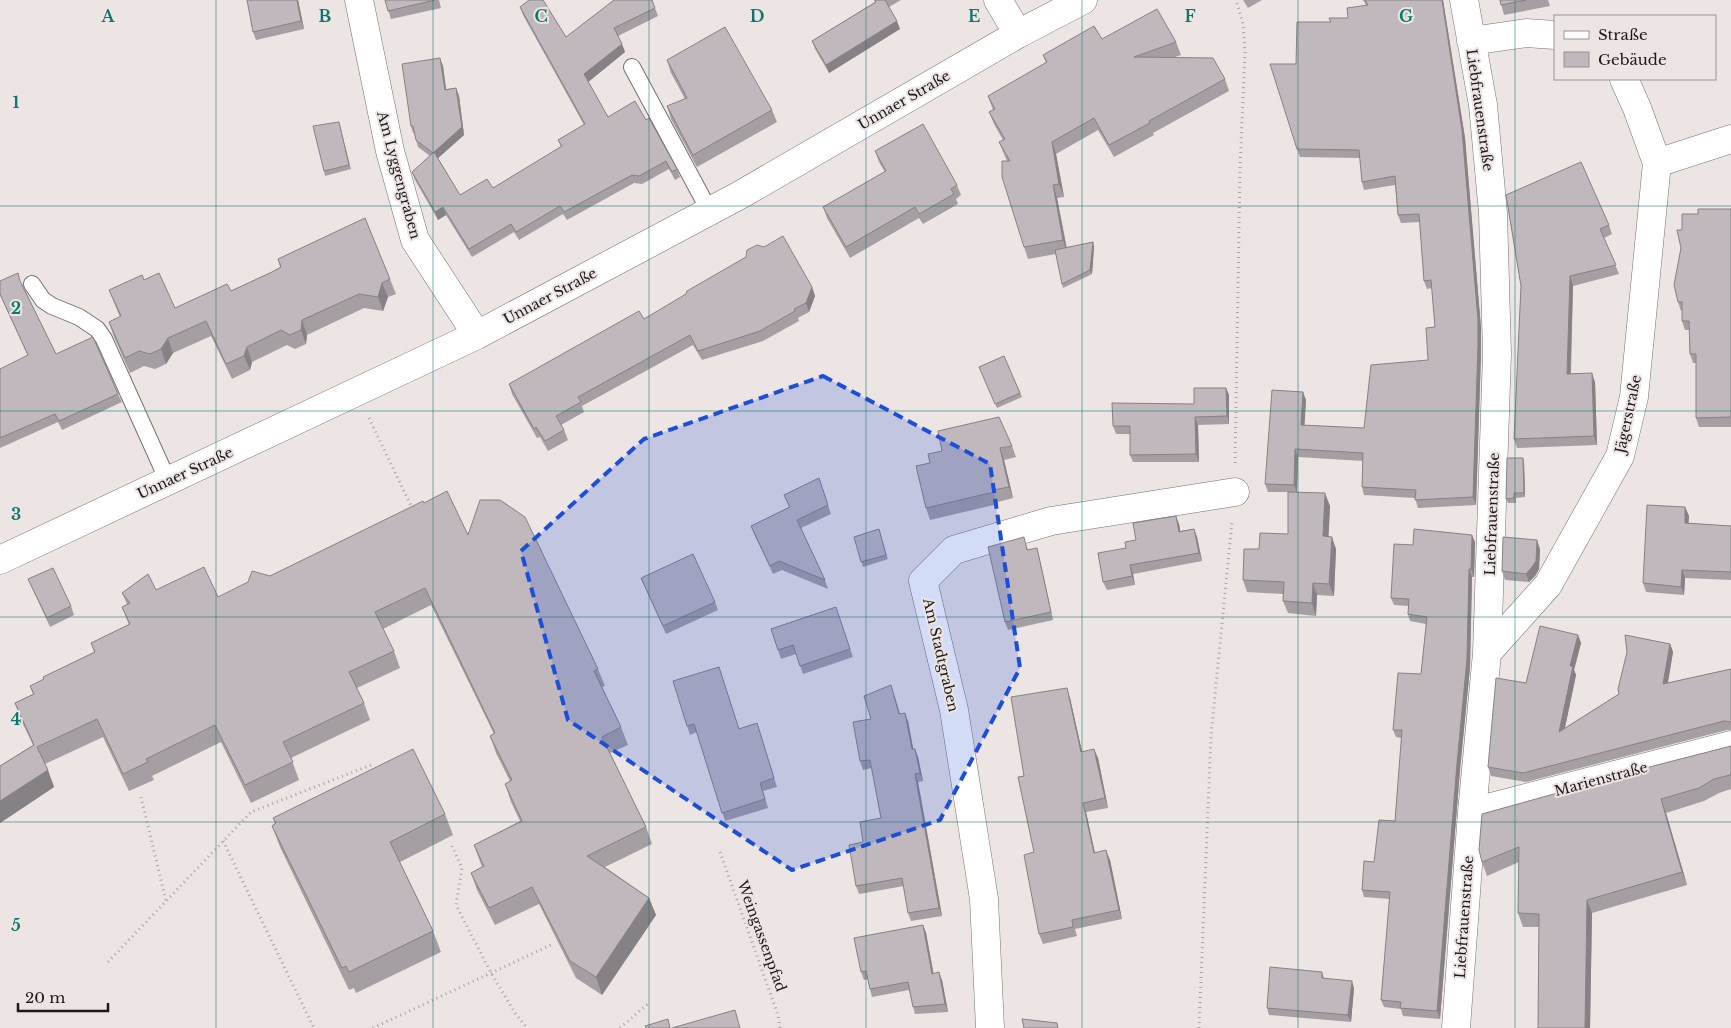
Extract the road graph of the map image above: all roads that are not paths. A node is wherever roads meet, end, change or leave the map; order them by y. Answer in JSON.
{"nodes":[{"id":1,"x":359,"y":0,"type":"edge"},
{"id":2,"x":998,"y":0,"type":"edge"},
{"id":3,"x":1083,"y":0,"type":"edge"},
{"id":4,"x":1464,"y":0,"type":"edge"},
{"id":5,"x":1018,"y":34,"type":"junction"},
{"id":6,"x":1554,"y":35,"type":"edge"},
{"id":7,"x":1471,"y":41,"type":"junction"},
{"id":8,"x":632,"y":67,"type":"dead end"},
{"id":9,"x":1624,"y":80,"type":"edge"},
{"id":10,"x":1731,"y":139,"type":"edge"},
{"id":11,"x":1657,"y":163,"type":"junction"},
{"id":12,"x":710,"y":212,"type":"junction"},
{"id":13,"x":32,"y":284,"type":"dead end"},
{"id":14,"x":477,"y":334,"type":"junction"},
{"id":15,"x":168,"y":481,"type":"junction"},
{"id":16,"x":1235,"y":492,"type":"dead end"},
{"id":17,"x":0,"y":560,"type":"edge"},
{"id":18,"x":1487,"y":653,"type":"junction"},
{"id":19,"x":1731,"y":745,"type":"edge"},
{"id":20,"x":1472,"y":812,"type":"junction"},
{"id":21,"x":990,"y":1028,"type":"edge"},
{"id":22,"x":1456,"y":1028,"type":"edge"}],
"edges":[{"from":1,"to":14,"type":"street","name":"Am Lyggengraben"},
{"from":2,"to":5,"type":"street"},
{"from":3,"to":5,"type":"street","name":"Unnaer Straße"},
{"from":4,"to":7,"type":"street","name":"Liebfrauenstraße"},
{"from":5,"to":12,"type":"street","name":"Unnaer Straße"},
{"from":6,"to":7,"type":"street"},
{"from":7,"to":18,"type":"street","name":"Liebfrauenstraße"},
{"from":8,"to":12,"type":"lane"},
{"from":9,"to":11,"type":"street"},
{"from":10,"to":11,"type":"street"},
{"from":11,"to":18,"type":"street","name":"Jägerstraße"},
{"from":12,"to":14,"type":"street","name":"Unnaer Straße"},
{"from":13,"to":15,"type":"lane"},
{"from":14,"to":15,"type":"street","name":"Unnaer Straße"},
{"from":15,"to":17,"type":"street","name":"Unnaer Straße"},
{"from":16,"to":21,"type":"street","name":"Am Stadtgraben"},
{"from":18,"to":20,"type":"street","name":"Liebfrauenstraße"},
{"from":19,"to":20,"type":"street","name":"Marienstraße"},
{"from":20,"to":22,"type":"street","name":"Liebfrauenstraße"}]}
